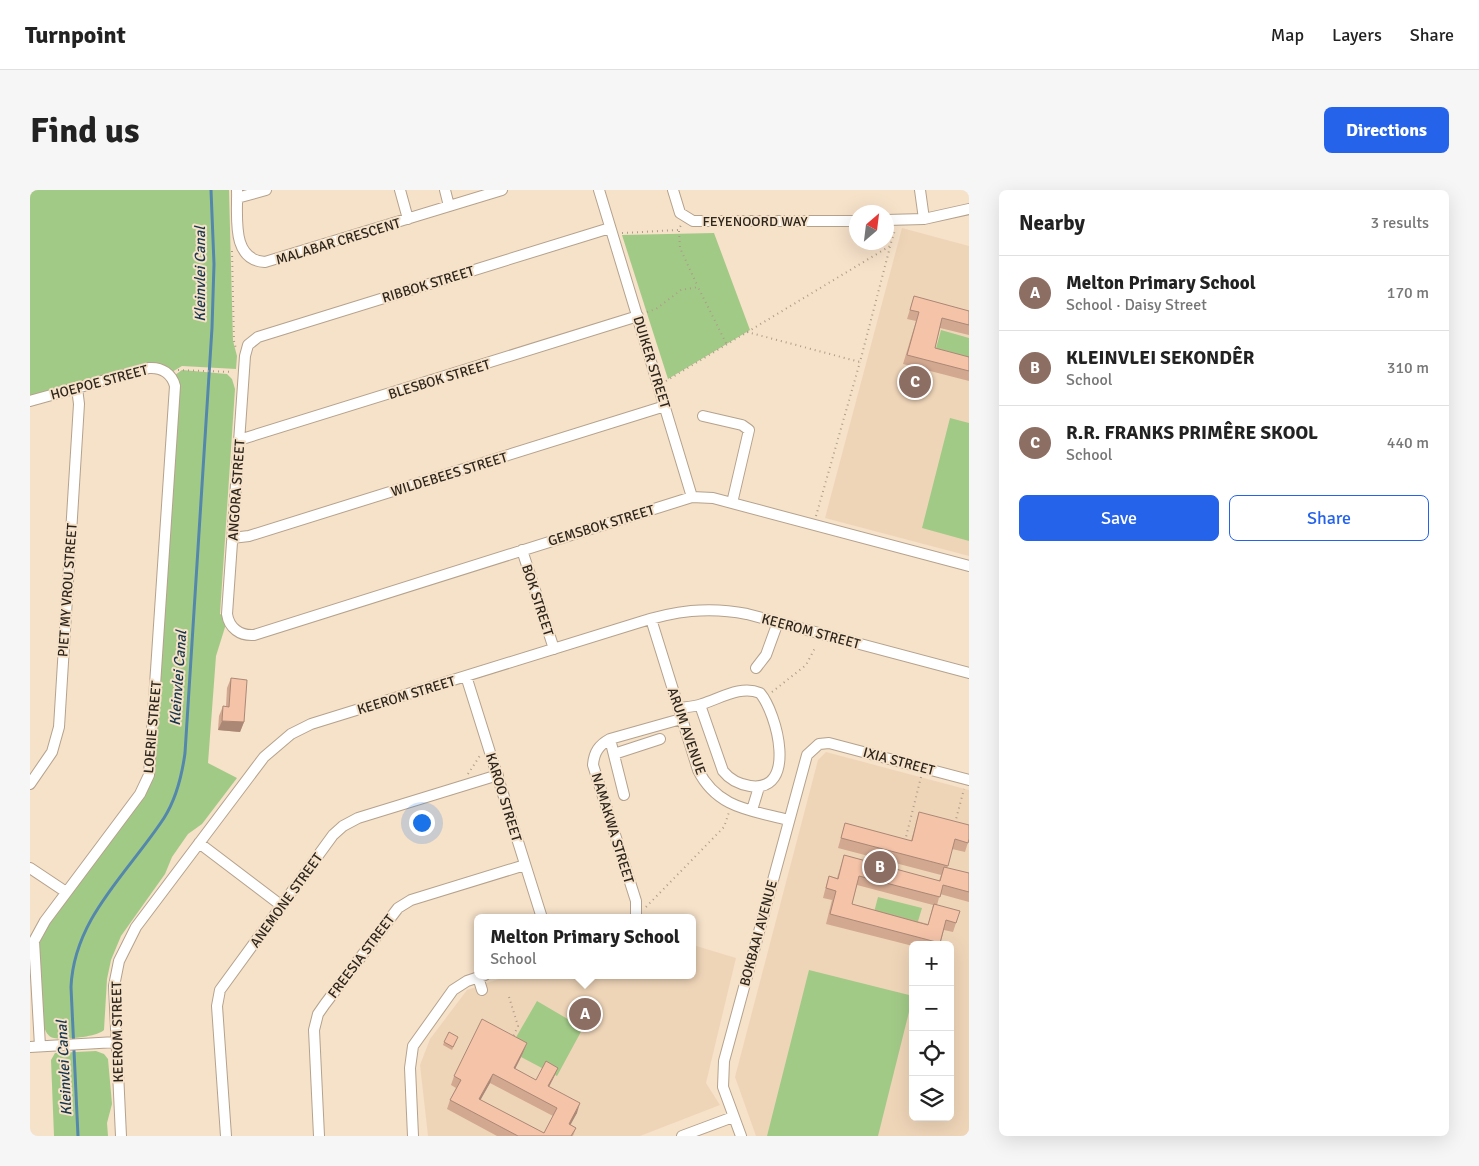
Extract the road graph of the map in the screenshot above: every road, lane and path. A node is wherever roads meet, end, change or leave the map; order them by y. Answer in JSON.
{"nodes":[{"id":1,"x":266,"y":190,"type":"edge"},
{"id":2,"x":400,"y":190,"type":"edge"},
{"id":3,"x":445,"y":190,"type":"edge"},
{"id":4,"x":502,"y":190,"type":"edge"},
{"id":5,"x":599,"y":190,"type":"edge"},
{"id":6,"x":673,"y":190,"type":"edge"},
{"id":7,"x":920,"y":190,"type":"edge"},
{"id":8,"x":237,"y":194,"type":"edge"},
{"id":9,"x":450,"y":206,"type":"junction"},
{"id":10,"x":969,"y":209,"type":"edge"},
{"id":11,"x":685,"y":218,"type":"junction"},
{"id":12,"x":408,"y":219,"type":"junction"},
{"id":13,"x":924,"y":219,"type":"junction"},
{"id":14,"x":894,"y":220,"type":"edge"},
{"id":15,"x":849,"y":221,"type":"edge"},
{"id":16,"x":678,"y":230,"type":"junction"},
{"id":17,"x":612,"y":231,"type":"junction"},
{"id":18,"x":232,"y":248,"type":"dead end"},
{"id":19,"x":883,"y":250,"type":"edge"},
{"id":20,"x":889,"y":250,"type":"edge"},
{"id":21,"x":698,"y":288,"type":"junction"},
{"id":22,"x":638,"y":316,"type":"junction"},
{"id":23,"x":747,"y":332,"type":"junction"},
{"id":24,"x":248,"y":345,"type":"joint"},
{"id":25,"x":727,"y":345,"type":"junction"},
{"id":26,"x":240,"y":356,"type":"dead end"},
{"id":27,"x":860,"y":362,"type":"junction"},
{"id":28,"x":238,"y":372,"type":"dead end"},
{"id":29,"x":169,"y":375,"type":"junction"},
{"id":30,"x":668,"y":381,"type":"dead end"},
{"id":31,"x":77,"y":388,"type":"junction"},
{"id":32,"x":30,"y":401,"type":"edge"},
{"id":33,"x":665,"y":406,"type":"junction"},
{"id":34,"x":702,"y":416,"type":"dead end"},
{"id":35,"x":239,"y":440,"type":"junction"},
{"id":36,"x":692,"y":496,"type":"junction"},
{"id":37,"x":732,"y":503,"type":"junction"},
{"id":38,"x":814,"y":524,"type":"junction"},
{"id":39,"x":232,"y":538,"type":"junction"},
{"id":40,"x":522,"y":550,"type":"junction"},
{"id":41,"x":969,"y":566,"type":"edge"},
{"id":42,"x":651,"y":619,"type":"junction"},
{"id":43,"x":778,"y":622,"type":"junction"},
{"id":44,"x":238,"y":632,"type":"joint"},
{"id":45,"x":816,"y":646,"type":"dead end"},
{"id":46,"x":554,"y":649,"type":"junction"},
{"id":47,"x":756,"y":668,"type":"dead end"},
{"id":48,"x":969,"y":673,"type":"edge"},
{"id":49,"x":466,"y":676,"type":"junction"},
{"id":50,"x":764,"y":698,"type":"junction"},
{"id":51,"x":700,"y":705,"type":"junction"},
{"id":52,"x":680,"y":714,"type":"junction"},
{"id":53,"x":610,"y":739,"type":"junction"},
{"id":54,"x":660,"y":739,"type":"dead end"},
{"id":55,"x":829,"y":743,"type":"joint"},
{"id":56,"x":614,"y":754,"type":"junction"},
{"id":57,"x":923,"y":768,"type":"junction"},
{"id":58,"x":498,"y":775,"type":"junction"},
{"id":59,"x":968,"y":780,"type":"edge"},
{"id":60,"x":30,"y":784,"type":"edge"},
{"id":61,"x":759,"y":787,"type":"junction"},
{"id":62,"x":624,"y":795,"type":"dead end"},
{"id":63,"x":732,"y":805,"type":"junction"},
{"id":64,"x":752,"y":810,"type":"junction"},
{"id":65,"x":788,"y":820,"type":"junction"},
{"id":66,"x":953,"y":831,"type":"edge"},
{"id":67,"x":199,"y":842,"type":"junction"},
{"id":68,"x":903,"y":849,"type":"edge"},
{"id":69,"x":525,"y":864,"type":"junction"},
{"id":70,"x":30,"y":868,"type":"edge"},
{"id":71,"x":66,"y":892,"type":"junction"},
{"id":72,"x":282,"y":906,"type":"junction"},
{"id":73,"x":541,"y":914,"type":"edge"},
{"id":74,"x":637,"y":914,"type":"edge"},
{"id":75,"x":32,"y":940,"type":"edge"},
{"id":76,"x":474,"y":979,"type":"edge"},
{"id":77,"x":481,"y":979,"type":"edge"},
{"id":78,"x":482,"y":990,"type":"dead end"},
{"id":79,"x":509,"y":997,"type":"dead end"},
{"id":80,"x":512,"y":1038,"type":"edge"},
{"id":81,"x":116,"y":1042,"type":"junction"},
{"id":82,"x":35,"y":1046,"type":"edge"},
{"id":83,"x":734,"y":1117,"type":"junction"},
{"id":84,"x":121,"y":1136,"type":"edge"},
{"id":85,"x":226,"y":1136,"type":"edge"},
{"id":86,"x":319,"y":1136,"type":"edge"},
{"id":87,"x":414,"y":1136,"type":"edge"},
{"id":88,"x":682,"y":1136,"type":"edge"},
{"id":89,"x":741,"y":1136,"type":"edge"}],
"edges":[{"from":1,"to":8,"type":"street"},
{"from":2,"to":12,"type":"street","name":"MALABAR CRESCENT"},
{"from":3,"to":9,"type":"street"},
{"from":4,"to":9,"type":"street","name":"MALABAR CRESCENT"},
{"from":5,"to":17,"type":"street","name":"DUIKER STREET"},
{"from":6,"to":11,"type":"street","name":"FEYENOORD WAY"},
{"from":7,"to":13,"type":"street"},
{"from":8,"to":12,"type":"street","name":"MALABAR CRESCENT"},
{"from":9,"to":12,"type":"street","name":"MALABAR CRESCENT"},
{"from":10,"to":13,"type":"street"},
{"from":11,"to":15,"type":"street","name":"FEYENOORD WAY"},
{"from":11,"to":16,"type":"path"},
{"from":13,"to":14,"type":"street"},
{"from":16,"to":17,"type":"path"},
{"from":16,"to":21,"type":"path"},
{"from":17,"to":22,"type":"street","name":"DUIKER STREET"},
{"from":17,"to":24,"type":"street","name":"RIBBOK STREET"},
{"from":18,"to":26,"type":"path"},
{"from":19,"to":23,"type":"path"},
{"from":20,"to":27,"type":"path"},
{"from":21,"to":22,"type":"path"},
{"from":21,"to":25,"type":"path"},
{"from":22,"to":33,"type":"street","name":"DUIKER STREET"},
{"from":22,"to":35,"type":"street","name":"BLESBOK STREET"},
{"from":23,"to":25,"type":"path"},
{"from":23,"to":27,"type":"path"},
{"from":24,"to":35,"type":"street","name":"ANGORA STREET"},
{"from":25,"to":30,"type":"path"},
{"from":27,"to":38,"type":"path"},
{"from":28,"to":29,"type":"path"},
{"from":29,"to":31,"type":"street","name":"HOEPOE STREET"},
{"from":29,"to":71,"type":"street","name":"LOERIE STREET"},
{"from":31,"to":32,"type":"street","name":"HOEPOE STREET"},
{"from":31,"to":60,"type":"street","name":"PIET MY VROU STREET"},
{"from":33,"to":36,"type":"street","name":"DUIKER STREET"},
{"from":33,"to":39,"type":"street","name":"WILDEBEES STREET"},
{"from":34,"to":37,"type":"street"},
{"from":35,"to":39,"type":"street","name":"ANGORA STREET"},
{"from":36,"to":37,"type":"street","name":"GEMSBOK STREET"},
{"from":36,"to":40,"type":"street","name":"GEMSBOK STREET"},
{"from":37,"to":38,"type":"street","name":"GEMSBOK STREET"},
{"from":38,"to":41,"type":"street","name":"GEMSBOK STREET"},
{"from":39,"to":44,"type":"street","name":"ANGORA STREET"},
{"from":40,"to":44,"type":"street","name":"GEMSBOK STREET"},
{"from":40,"to":46,"type":"street","name":"BOK STREET"},
{"from":42,"to":43,"type":"street","name":"KEEROM STREET"},
{"from":42,"to":46,"type":"street","name":"KEEROM STREET"},
{"from":42,"to":52,"type":"street","name":"ARUM AVENUE"},
{"from":43,"to":47,"type":"street"},
{"from":43,"to":48,"type":"street","name":"KEEROM STREET"},
{"from":45,"to":50,"type":"path"},
{"from":46,"to":49,"type":"street","name":"KEEROM STREET"},
{"from":49,"to":58,"type":"street","name":"KAROO STREET"},
{"from":49,"to":67,"type":"street","name":"KEEROM STREET"},
{"from":50,"to":51,"type":"street"},
{"from":50,"to":61,"type":"street"},
{"from":51,"to":52,"type":"street"},
{"from":51,"to":61,"type":"street"},
{"from":52,"to":53,"type":"street"},
{"from":52,"to":63,"type":"street","name":"ARUM AVENUE"},
{"from":53,"to":56,"type":"street"},
{"from":53,"to":74,"type":"street","name":"NAMAKWA STREET"},
{"from":54,"to":56,"type":"street"},
{"from":55,"to":57,"type":"street","name":"IXIA STREET"},
{"from":55,"to":65,"type":"street","name":"BOKBAAI AVENUE"},
{"from":56,"to":62,"type":"street"},
{"from":57,"to":59,"type":"street","name":"IXIA STREET"},
{"from":57,"to":68,"type":"path"},
{"from":58,"to":69,"type":"street","name":"KAROO STREET"},
{"from":58,"to":72,"type":"street","name":"ANEMONE STREET"},
{"from":59,"to":66,"type":"path"},
{"from":61,"to":64,"type":"street"},
{"from":63,"to":64,"type":"street","name":"ARUM AVENUE"},
{"from":63,"to":74,"type":"path"},
{"from":64,"to":65,"type":"street","name":"ARUM AVENUE"},
{"from":65,"to":83,"type":"street","name":"BOKBAAI AVENUE"},
{"from":67,"to":72,"type":"street"},
{"from":67,"to":81,"type":"street","name":"KEEROM STREET"},
{"from":69,"to":73,"type":"street","name":"KAROO STREET"},
{"from":69,"to":86,"type":"street","name":"FREESIA STREET"},
{"from":70,"to":71,"type":"street"},
{"from":71,"to":75,"type":"street","name":"LOERIE STREET"},
{"from":72,"to":85,"type":"street","name":"ANEMONE STREET"},
{"from":75,"to":82,"type":"street","name":"LOERIE STREET"},
{"from":76,"to":87,"type":"street"},
{"from":77,"to":78,"type":"street"},
{"from":79,"to":80,"type":"path"},
{"from":81,"to":82,"type":"street"},
{"from":81,"to":84,"type":"street","name":"KEEROM STREET"},
{"from":83,"to":88,"type":"street"},
{"from":83,"to":89,"type":"street","name":"BOKBAAI AVENUE"}]}
